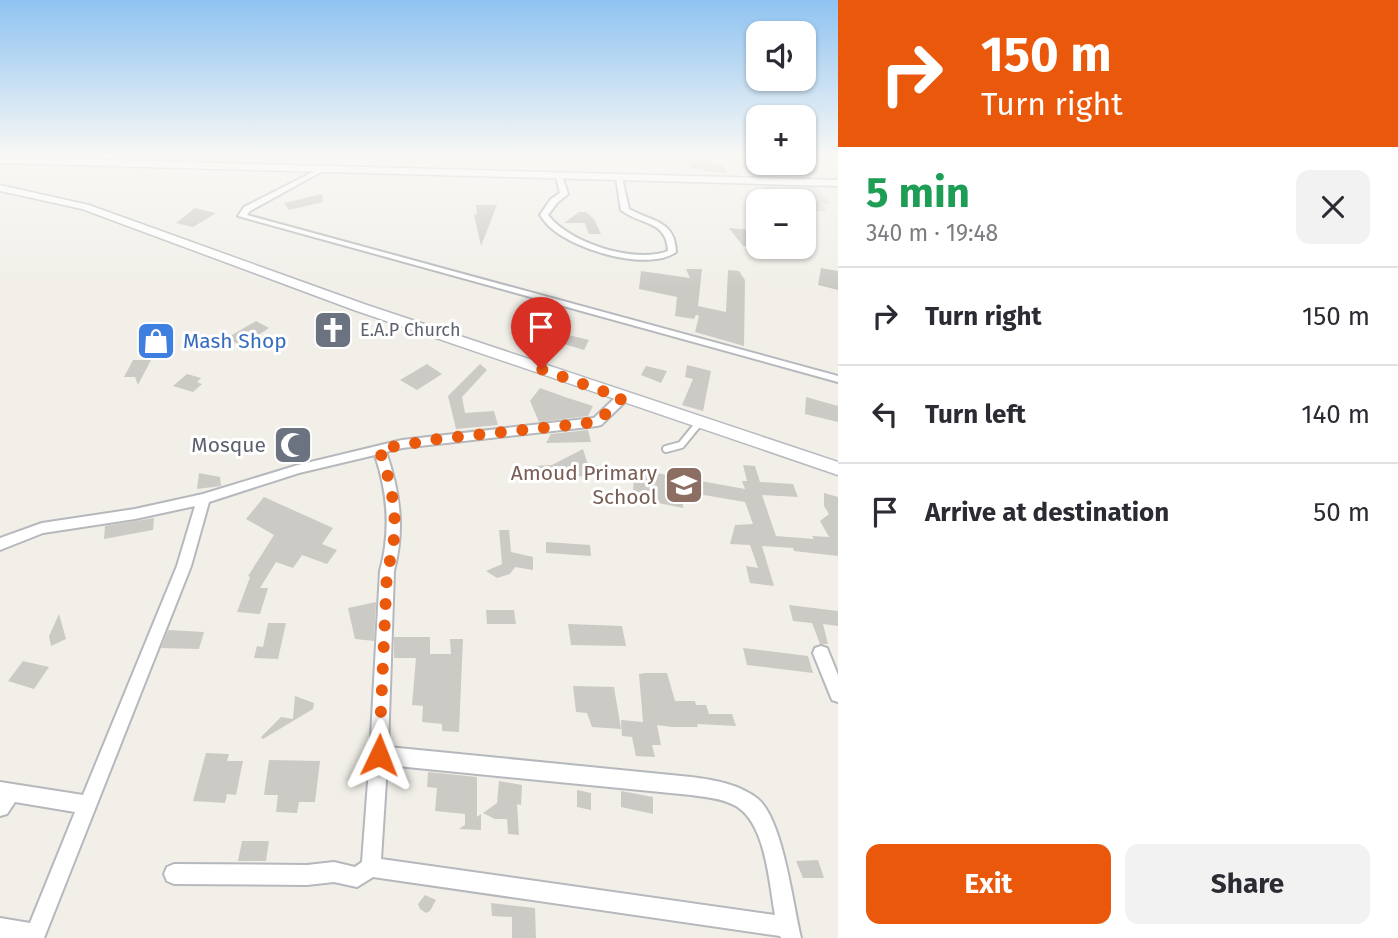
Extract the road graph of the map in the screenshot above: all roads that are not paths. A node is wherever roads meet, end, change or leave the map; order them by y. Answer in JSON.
{"nodes":[{"id":1,"x":56,"y":200,"type":"edge"},
{"id":2,"x":265,"y":200,"type":"edge"},
{"id":3,"x":556,"y":200,"type":"edge"},
{"id":4,"x":623,"y":200,"type":"edge"},
{"id":5,"x":838,"y":379,"type":"edge"},
{"id":6,"x":622,"y":398,"type":"junction"},
{"id":7,"x":699,"y":423,"type":"junction"},
{"id":8,"x":379,"y":449,"type":"junction"},
{"id":9,"x":666,"y":449,"type":"dead end"},
{"id":10,"x":838,"y":469,"type":"edge"},
{"id":11,"x":203,"y":499,"type":"junction"},
{"id":12,"x":0,"y":544,"type":"edge"},
{"id":13,"x":821,"y":653,"type":"dead end"},
{"id":14,"x":838,"y":694,"type":"edge"},
{"id":15,"x":379,"y":755,"type":"junction"},
{"id":16,"x":4,"y":797,"type":"edge"},
{"id":17,"x":87,"y":805,"type":"junction"},
{"id":18,"x":371,"y":867,"type":"junction"},
{"id":19,"x":174,"y":874,"type":"dead end"},
{"id":20,"x":0,"y":928,"type":"edge"},
{"id":21,"x":789,"y":932,"type":"edge"},
{"id":22,"x":35,"y":936,"type":"edge"}],
"edges":[{"from":1,"to":6,"type":"street"},
{"from":2,"to":5,"type":"street"},
{"from":3,"to":4,"type":"street"},
{"from":6,"to":7,"type":"street"},
{"from":6,"to":8,"type":"street"},
{"from":7,"to":9,"type":"lane"},
{"from":7,"to":10,"type":"street"},
{"from":8,"to":11,"type":"street"},
{"from":8,"to":15,"type":"street"},
{"from":11,"to":12,"type":"street"},
{"from":11,"to":17,"type":"street"},
{"from":13,"to":14,"type":"street"},
{"from":15,"to":18,"type":"street"},
{"from":15,"to":21,"type":"street"},
{"from":16,"to":17,"type":"street"},
{"from":17,"to":22,"type":"street"},
{"from":18,"to":19,"type":"street"},
{"from":18,"to":21,"type":"street"},
{"from":20,"to":22,"type":"street"}]}
